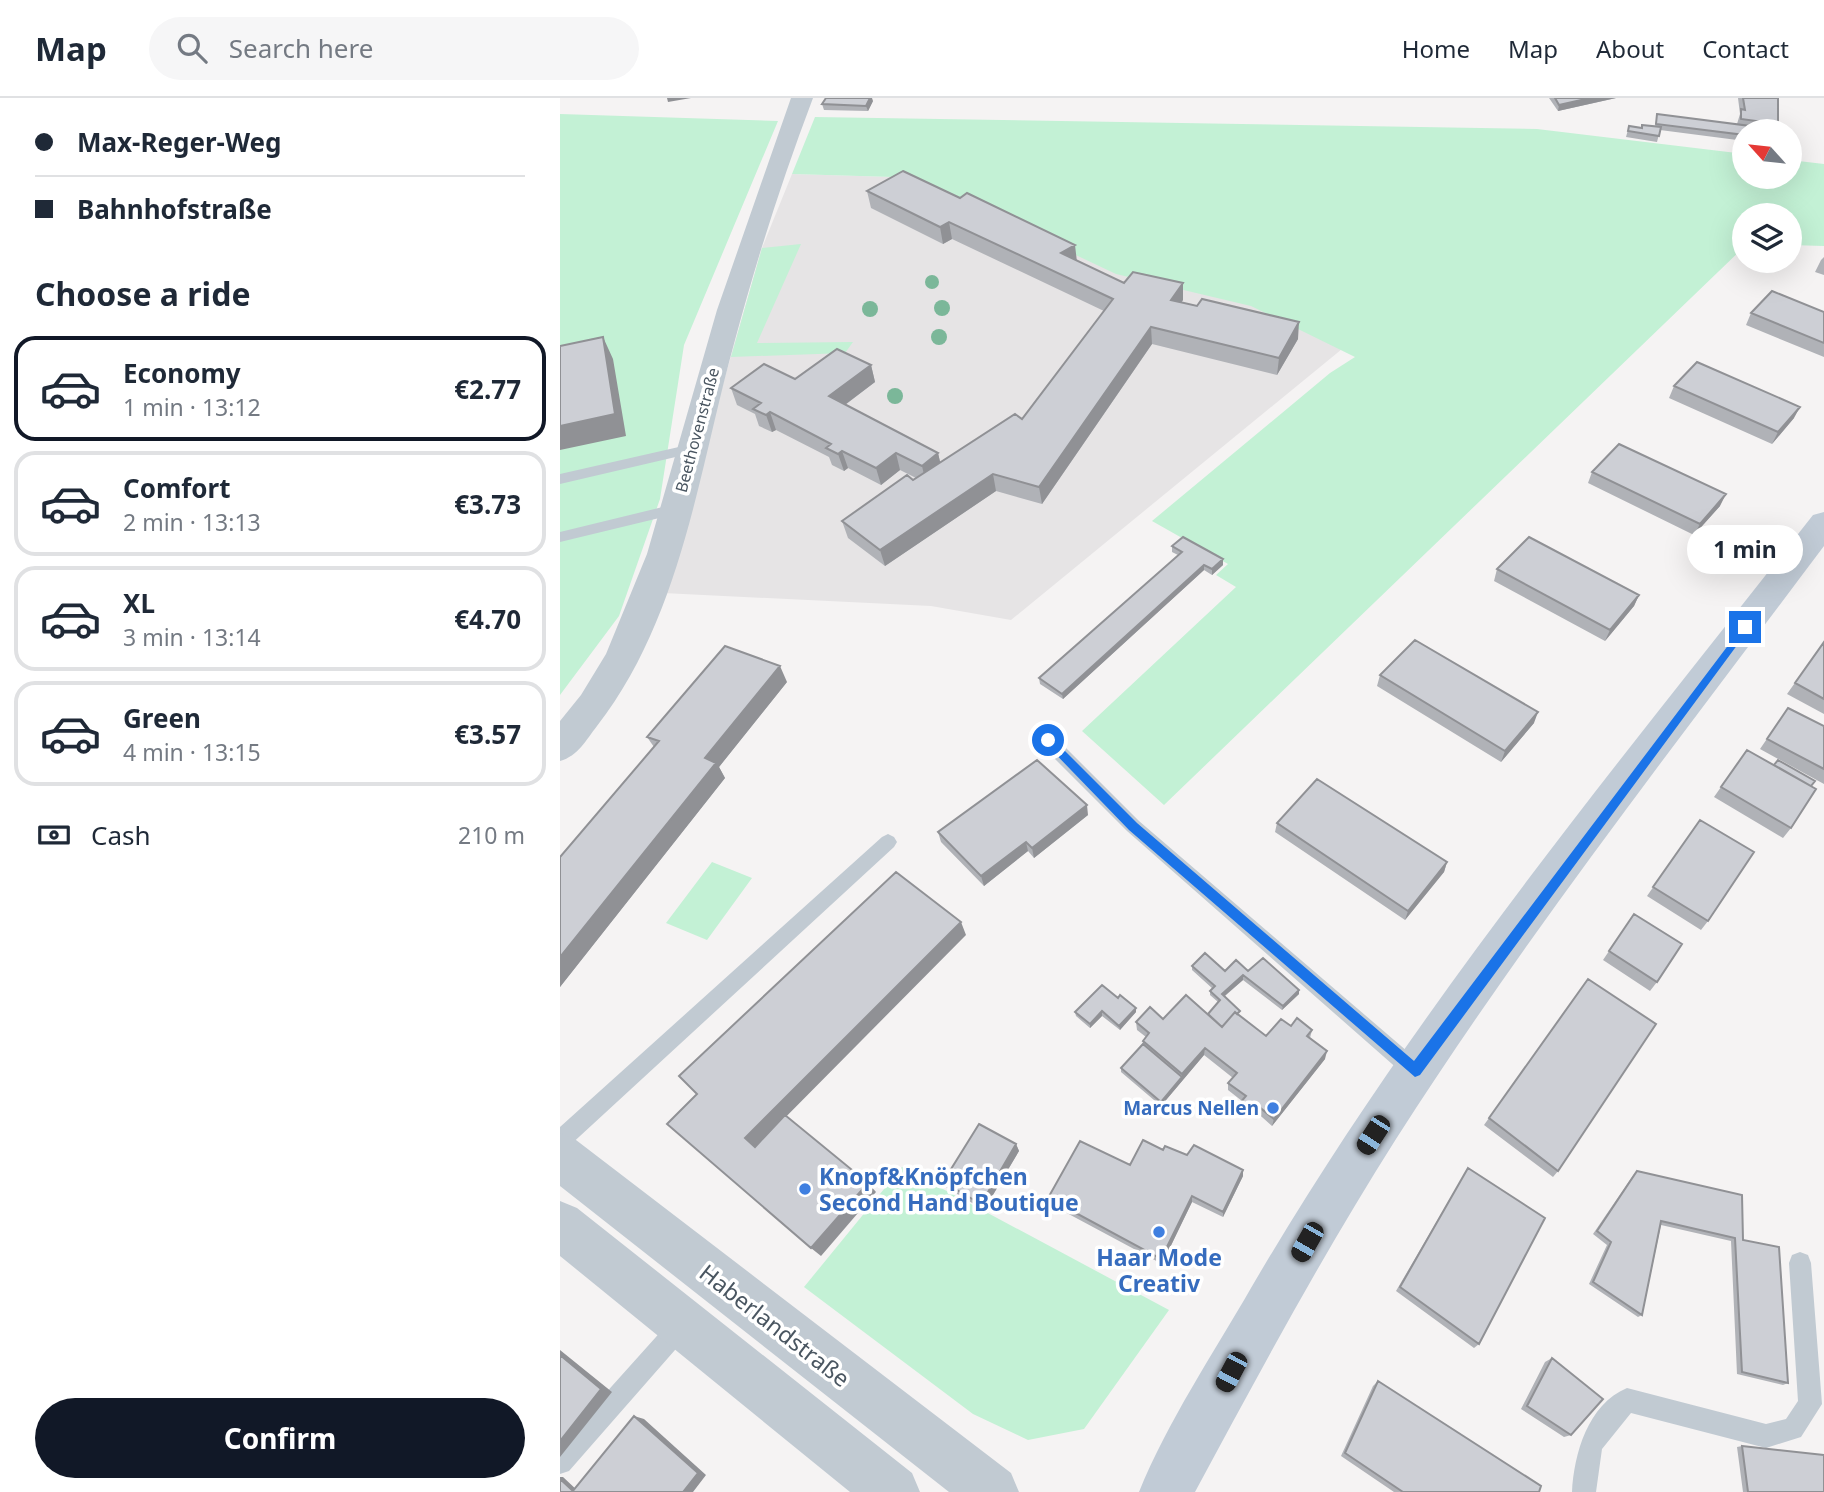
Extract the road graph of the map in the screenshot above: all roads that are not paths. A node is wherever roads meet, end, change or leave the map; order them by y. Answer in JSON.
{"nodes":[{"id":1,"x":802,"y":98,"type":"edge"},
{"id":2,"x":692,"y":449,"type":"junction"},
{"id":3,"x":560,"y":479,"type":"edge"},
{"id":4,"x":675,"y":509,"type":"junction"},
{"id":5,"x":1824,"y":523,"type":"edge"},
{"id":6,"x":560,"y":537,"type":"edge"},
{"id":7,"x":1048,"y":740,"type":"dead end"},
{"id":8,"x":560,"y":747,"type":"edge"},
{"id":9,"x":888,"y":842,"type":"dead end"},
{"id":10,"x":1415,"y":1071,"type":"junction"},
{"id":11,"x":560,"y":1141,"type":"edge"},
{"id":12,"x":560,"y":1156,"type":"edge"},
{"id":13,"x":560,"y":1225,"type":"edge"},
{"id":14,"x":1800,"y":1262,"type":"dead end"},
{"id":15,"x":683,"y":1324,"type":"junction"},
{"id":16,"x":560,"y":1462,"type":"edge"},
{"id":17,"x":893,"y":1492,"type":"edge"},
{"id":18,"x":992,"y":1492,"type":"edge"},
{"id":19,"x":1166,"y":1492,"type":"edge"},
{"id":20,"x":1584,"y":1492,"type":"edge"}],
"edges":[{"from":1,"to":2,"type":"street","name":"Beethovenstraße"},
{"from":2,"to":3,"type":"lane"},
{"from":2,"to":4,"type":"street","name":"Beethovenstraße"},
{"from":4,"to":6,"type":"lane"},
{"from":4,"to":8,"type":"street","name":"Beethovenstraße"},
{"from":5,"to":10,"type":"main road"},
{"from":7,"to":10,"type":"lane"},
{"from":9,"to":11,"type":"lane"},
{"from":10,"to":19,"type":"main road"},
{"from":12,"to":18,"type":"street","name":"Haberlandstraße"},
{"from":13,"to":15,"type":"street"},
{"from":14,"to":20,"type":"lane"},
{"from":15,"to":16,"type":"lane"},
{"from":15,"to":17,"type":"street"}]}
